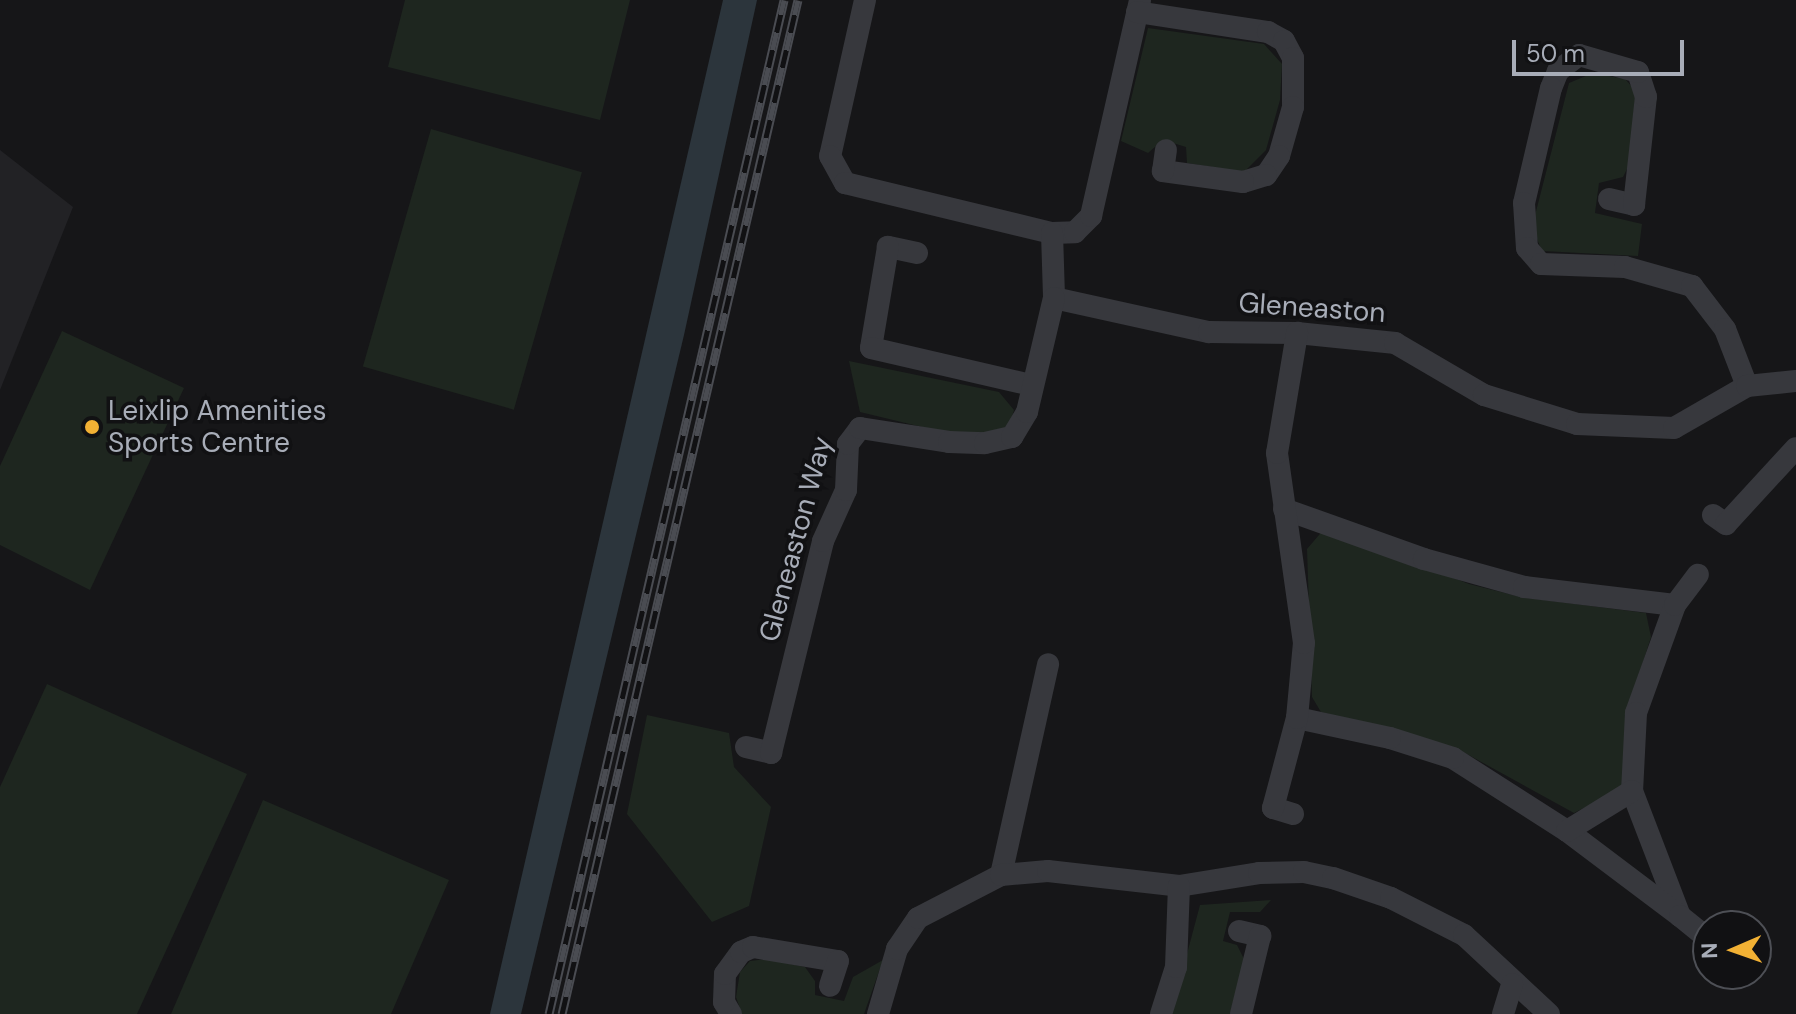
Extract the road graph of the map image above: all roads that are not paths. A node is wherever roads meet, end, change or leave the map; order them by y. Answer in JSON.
{"nodes":[{"id":1,"x":865,"y":0,"type":"edge"},
{"id":2,"x":1139,"y":6,"type":"edge"},
{"id":3,"x":1166,"y":150,"type":"dead end"},
{"id":4,"x":1609,"y":199,"type":"dead end"},
{"id":5,"x":1052,"y":233,"type":"junction"},
{"id":6,"x":917,"y":253,"type":"dead end"},
{"id":7,"x":1054,"y":298,"type":"junction"},
{"id":8,"x":1297,"y":333,"type":"junction"},
{"id":9,"x":1796,"y":381,"type":"edge"},
{"id":10,"x":1031,"y":385,"type":"junction"},
{"id":11,"x":1747,"y":386,"type":"junction"},
{"id":12,"x":1796,"y":448,"type":"edge"},
{"id":13,"x":1284,"y":509,"type":"junction"},
{"id":14,"x":1713,"y":515,"type":"dead end"},
{"id":15,"x":1698,"y":575,"type":"dead end"},
{"id":16,"x":1675,"y":605,"type":"junction"},
{"id":17,"x":1048,"y":664,"type":"dead end"},
{"id":18,"x":1297,"y":718,"type":"junction"},
{"id":19,"x":746,"y":747,"type":"dead end"},
{"id":20,"x":1632,"y":791,"type":"junction"},
{"id":21,"x":1293,"y":814,"type":"dead end"},
{"id":22,"x":1567,"y":831,"type":"junction"},
{"id":23,"x":1001,"y":875,"type":"junction"},
{"id":24,"x":1179,"y":886,"type":"junction"},
{"id":25,"x":1680,"y":916,"type":"junction"},
{"id":26,"x":1692,"y":926,"type":"edge"},
{"id":27,"x":1239,"y":931,"type":"dead end"},
{"id":28,"x":1512,"y":984,"type":"junction"},
{"id":29,"x":830,"y":986,"type":"dead end"},
{"id":30,"x":731,"y":1014,"type":"edge"},
{"id":31,"x":878,"y":1014,"type":"edge"},
{"id":32,"x":1161,"y":1014,"type":"edge"},
{"id":33,"x":1241,"y":1014,"type":"edge"},
{"id":34,"x":1503,"y":1014,"type":"edge"},
{"id":35,"x":1549,"y":1014,"type":"edge"}],
"edges":[{"from":1,"to":5,"type":"street"},
{"from":2,"to":3,"type":"street"},
{"from":2,"to":5,"type":"street"},
{"from":4,"to":11,"type":"street"},
{"from":5,"to":7,"type":"street"},
{"from":6,"to":10,"type":"street"},
{"from":7,"to":8,"type":"street","name":"Gleneaston"},
{"from":7,"to":10,"type":"street","name":"Gleneaston Way"},
{"from":8,"to":11,"type":"street","name":"Gleneaston"},
{"from":8,"to":13,"type":"street"},
{"from":9,"to":11,"type":"street","name":"Gleneaston"},
{"from":10,"to":19,"type":"street","name":"Gleneaston Way"},
{"from":12,"to":14,"type":"street"},
{"from":13,"to":16,"type":"street"},
{"from":13,"to":18,"type":"street"},
{"from":15,"to":16,"type":"street"},
{"from":16,"to":20,"type":"street"},
{"from":17,"to":23,"type":"street"},
{"from":18,"to":21,"type":"street"},
{"from":18,"to":22,"type":"street"},
{"from":20,"to":22,"type":"street"},
{"from":20,"to":25,"type":"street"},
{"from":22,"to":25,"type":"street"},
{"from":23,"to":24,"type":"street"},
{"from":23,"to":31,"type":"street"},
{"from":24,"to":28,"type":"street"},
{"from":24,"to":32,"type":"street"},
{"from":25,"to":26,"type":"street"},
{"from":27,"to":33,"type":"street"},
{"from":28,"to":34,"type":"street"},
{"from":28,"to":35,"type":"street"},
{"from":29,"to":30,"type":"street"}]}
